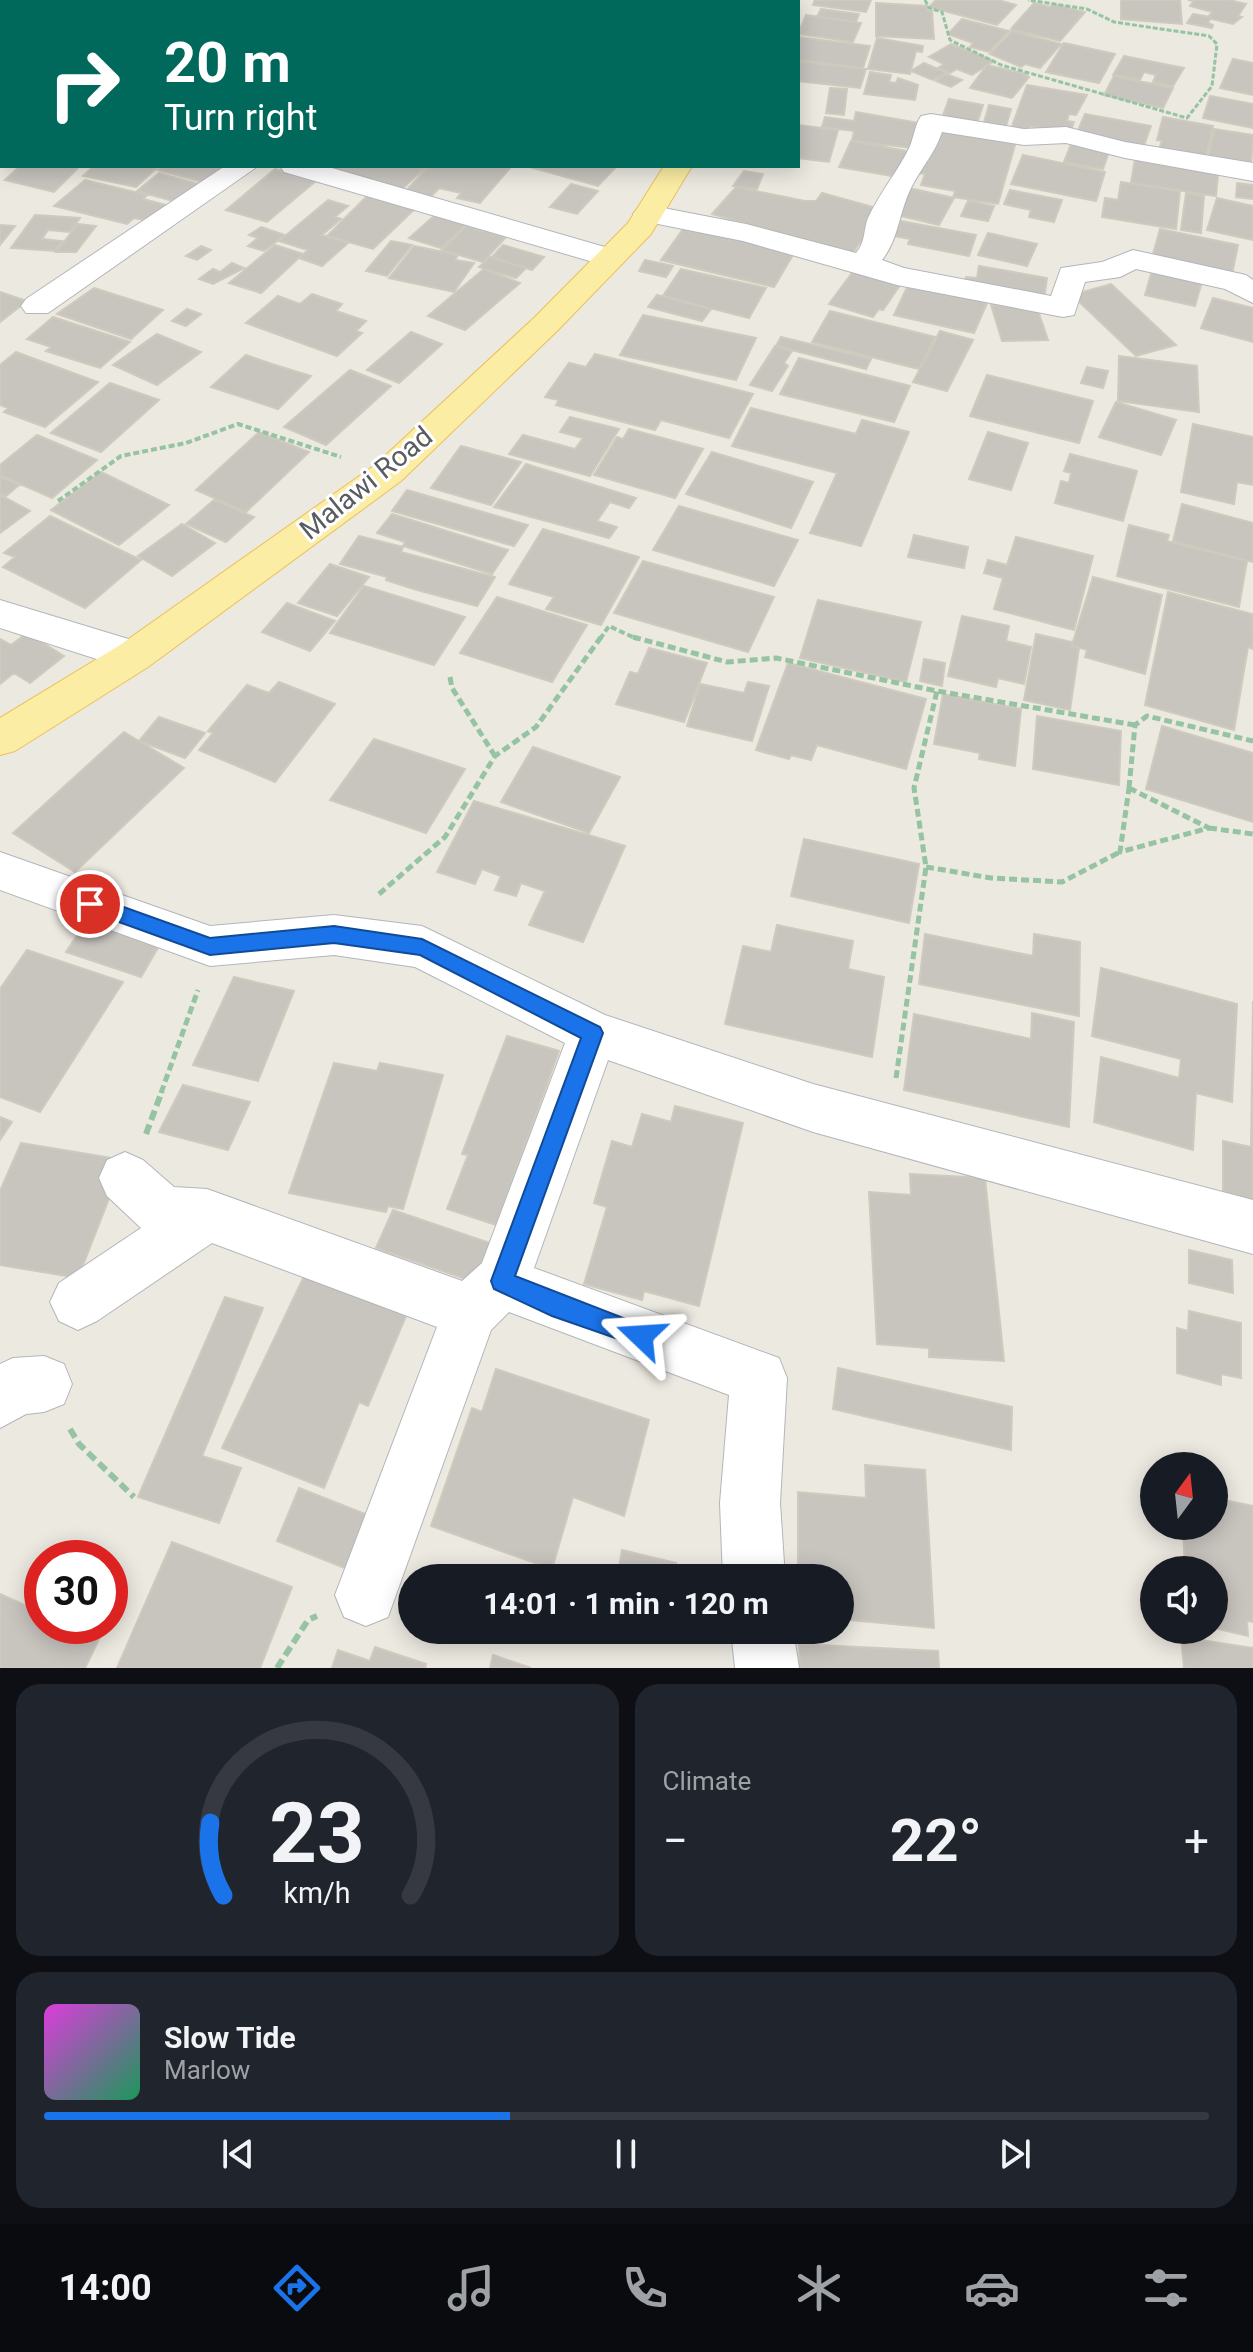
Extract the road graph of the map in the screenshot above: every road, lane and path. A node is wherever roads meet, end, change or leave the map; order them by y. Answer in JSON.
{"nodes":[{"id":1,"x":925,"y":0,"type":"edge"},
{"id":2,"x":1028,"y":0,"type":"edge"},
{"id":3,"x":241,"y":168,"type":"edge"},
{"id":4,"x":301,"y":168,"type":"edge"},
{"id":5,"x":677,"y":168,"type":"edge"},
{"id":6,"x":1253,"y":172,"type":"edge"},
{"id":7,"x":648,"y":214,"type":"junction"},
{"id":8,"x":611,"y":258,"type":"junction"},
{"id":9,"x":863,"y":264,"type":"junction"},
{"id":10,"x":1253,"y":294,"type":"edge"},
{"id":11,"x":37,"y":306,"type":"dead end"},
{"id":12,"x":388,"y":473,"type":"junction"},
{"id":13,"x":58,"y":501,"type":"dead end"},
{"id":14,"x":0,"y":614,"type":"edge"},
{"id":15,"x":134,"y":656,"type":"junction"},
{"id":16,"x":450,"y":677,"type":"dead end"},
{"id":17,"x":937,"y":691,"type":"junction"},
{"id":18,"x":1135,"y":725,"type":"junction"},
{"id":19,"x":0,"y":739,"type":"edge"},
{"id":20,"x":1253,"y":741,"type":"edge"},
{"id":21,"x":495,"y":756,"type":"junction"},
{"id":22,"x":1129,"y":788,"type":"junction"},
{"id":23,"x":1209,"y":828,"type":"junction"},
{"id":24,"x":1253,"y":834,"type":"edge"},
{"id":25,"x":1120,"y":852,"type":"junction"},
{"id":26,"x":926,"y":867,"type":"junction"},
{"id":27,"x":0,"y":871,"type":"edge"},
{"id":28,"x":334,"y":935,"type":"junction"},
{"id":29,"x":593,"y":1033,"type":"junction"},
{"id":30,"x":890,"y":1131,"type":"junction"},
{"id":31,"x":125,"y":1178,"type":"dead end"},
{"id":32,"x":207,"y":1215,"type":"junction"},
{"id":33,"x":1253,"y":1227,"type":"edge"},
{"id":34,"x":486,"y":1297,"type":"junction"},
{"id":35,"x":78,"y":1302,"type":"dead end"},
{"id":36,"x":752,"y":1564,"type":"edge"},
{"id":37,"x":366,"y":1595,"type":"dead end"},
{"id":38,"x":764,"y":1644,"type":"edge"},
{"id":39,"x":767,"y":1668,"type":"edge"}],
"edges":[{"from":1,"to":2,"type":"path"},
{"from":3,"to":11,"type":"street"},
{"from":4,"to":8,"type":"street"},
{"from":5,"to":7,"type":"main road","name":"Malawi Road"},
{"from":6,"to":9,"type":"street"},
{"from":7,"to":8,"type":"main road","name":"Malawi Road"},
{"from":7,"to":9,"type":"street"},
{"from":8,"to":12,"type":"main road","name":"Malawi Road"},
{"from":9,"to":10,"type":"street"},
{"from":12,"to":13,"type":"path"},
{"from":12,"to":15,"type":"main road","name":"Malawi Road"},
{"from":14,"to":15,"type":"street"},
{"from":15,"to":19,"type":"main road","name":"Malawi Road"},
{"from":16,"to":21,"type":"path"},
{"from":17,"to":18,"type":"path"},
{"from":17,"to":21,"type":"path"},
{"from":17,"to":26,"type":"path"},
{"from":18,"to":20,"type":"path"},
{"from":18,"to":22,"type":"path"},
{"from":21,"to":28,"type":"path"},
{"from":22,"to":23,"type":"path"},
{"from":22,"to":25,"type":"path"},
{"from":23,"to":24,"type":"path"},
{"from":23,"to":25,"type":"path"},
{"from":25,"to":26,"type":"path"},
{"from":26,"to":30,"type":"path"},
{"from":27,"to":28,"type":"street"},
{"from":28,"to":29,"type":"street"},
{"from":29,"to":30,"type":"street"},
{"from":29,"to":34,"type":"street"},
{"from":30,"to":33,"type":"street"},
{"from":31,"to":32,"type":"street"},
{"from":32,"to":34,"type":"street"},
{"from":32,"to":35,"type":"street"},
{"from":34,"to":36,"type":"street"},
{"from":34,"to":37,"type":"street"},
{"from":38,"to":39,"type":"street"}]}
